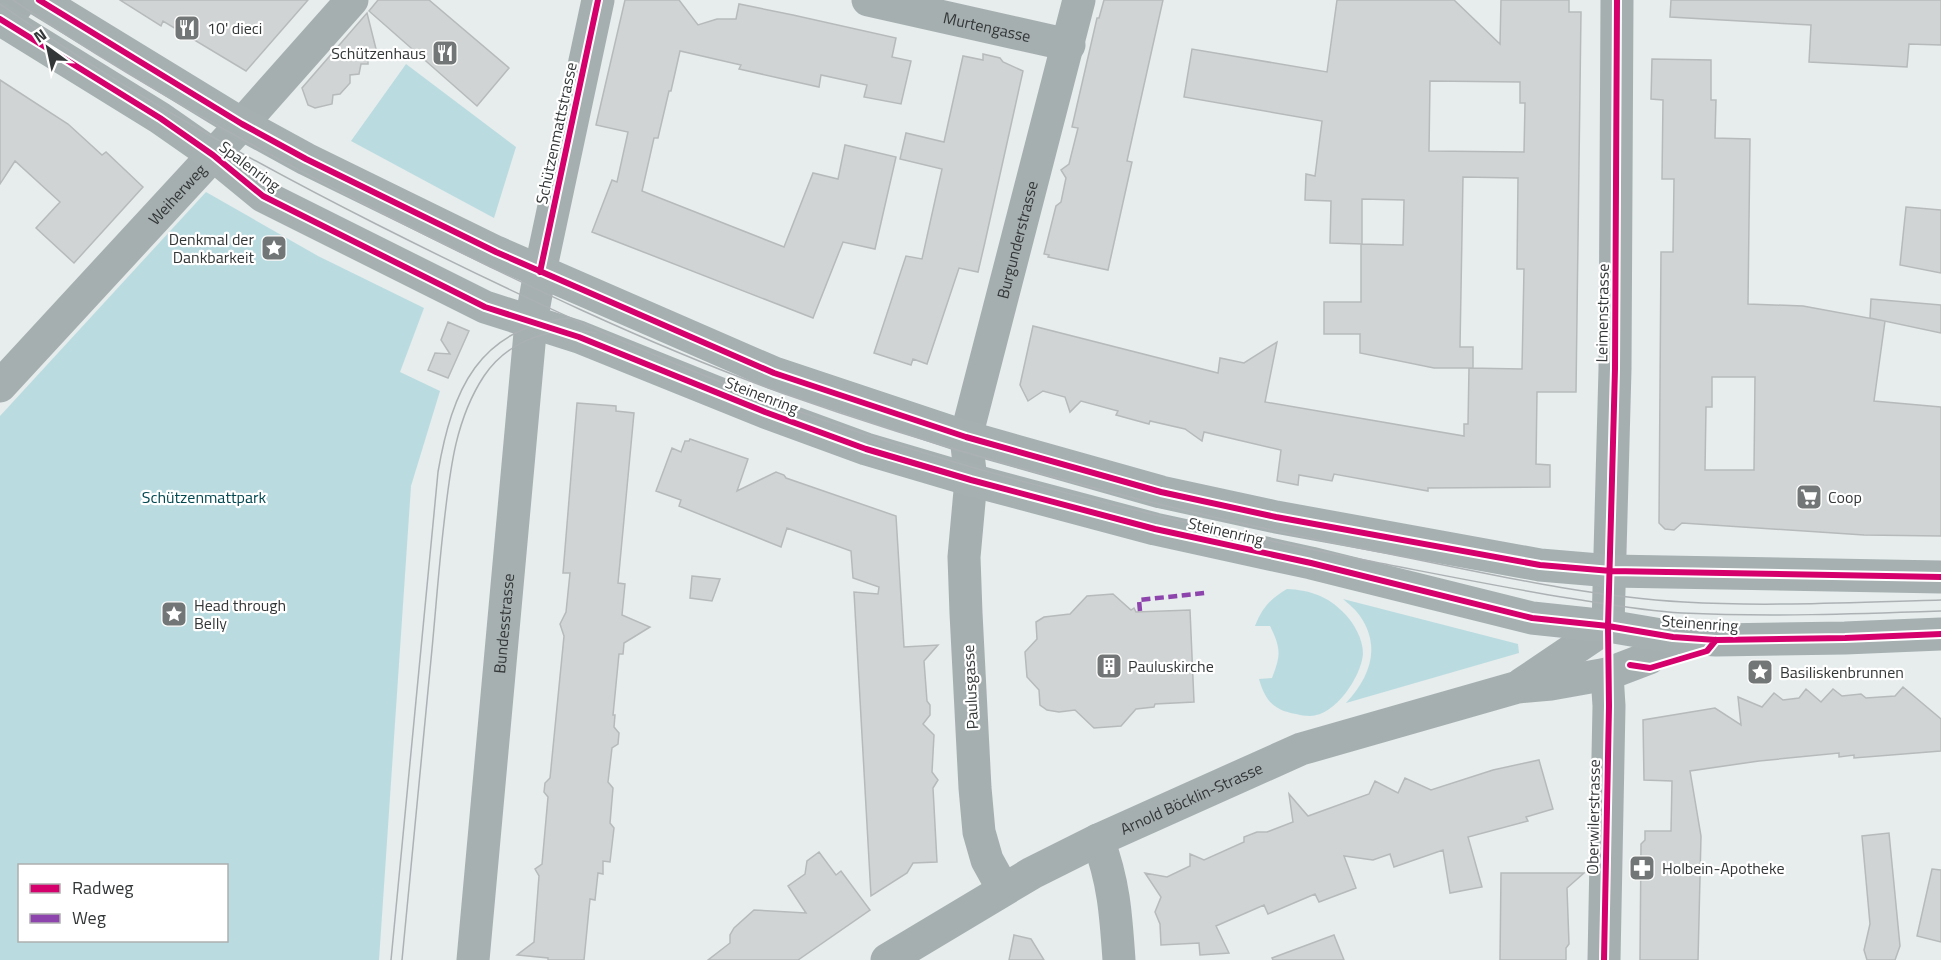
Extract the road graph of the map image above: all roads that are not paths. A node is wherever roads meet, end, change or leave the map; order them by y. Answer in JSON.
{"nodes":[{"id":1,"x":39,"y":0,"type":"edge"},
{"id":2,"x":352,"y":0,"type":"edge"},
{"id":3,"x":598,"y":0,"type":"edge"},
{"id":4,"x":868,"y":0,"type":"edge"},
{"id":5,"x":1079,"y":0,"type":"edge"},
{"id":6,"x":1617,"y":0,"type":"edge"},
{"id":7,"x":8,"y":14,"type":"edge"},
{"id":8,"x":1069,"y":45,"type":"junction"},
{"id":9,"x":242,"y":124,"type":"junction"},
{"id":10,"x":213,"y":155,"type":"junction"},
{"id":11,"x":539,"y":280,"type":"junction"},
{"id":12,"x":531,"y":322,"type":"junction"},
{"id":13,"x":0,"y":386,"type":"edge"},
{"id":14,"x":966,"y":437,"type":"junction"},
{"id":15,"x":971,"y":480,"type":"junction"},
{"id":16,"x":1611,"y":571,"type":"junction"},
{"id":17,"x":1941,"y":577,"type":"edge"},
{"id":18,"x":1608,"y":626,"type":"junction"},
{"id":19,"x":1941,"y":634,"type":"edge"},
{"id":20,"x":1673,"y":637,"type":"junction"},
{"id":21,"x":1607,"y":674,"type":"junction"},
{"id":22,"x":1518,"y":687,"type":"junction"},
{"id":23,"x":1098,"y":840,"type":"junction"},
{"id":24,"x":1003,"y":889,"type":"junction"},
{"id":25,"x":473,"y":960,"type":"edge"},
{"id":26,"x":887,"y":960,"type":"edge"},
{"id":27,"x":1119,"y":960,"type":"edge"},
{"id":28,"x":1604,"y":960,"type":"edge"}],
"edges":[{"from":1,"to":9,"type":"main road","name":"Spalenring"},
{"from":2,"to":9,"type":"street","name":"Weiherweg"},
{"from":3,"to":11,"type":"street","name":"Schützenmattstrasse"},
{"from":4,"to":8,"type":"street","name":"Murtengasse"},
{"from":5,"to":8,"type":"street","name":"Burgunderstrasse"},
{"from":6,"to":16,"type":"street","name":"Leimenstrasse"},
{"from":7,"to":10,"type":"main road","name":"Spalenring"},
{"from":8,"to":14,"type":"street","name":"Burgunderstrasse"},
{"from":9,"to":10,"type":"street","name":"Weiherweg"},
{"from":9,"to":11,"type":"main road","name":"Spalenring"},
{"from":10,"to":12,"type":"main road","name":"Spalenring"},
{"from":10,"to":13,"type":"street","name":"Weiherweg"},
{"from":11,"to":12,"type":"main road","name":"Bundesstrasse"},
{"from":11,"to":14,"type":"main road","name":"Steinenring"},
{"from":12,"to":15,"type":"main road","name":"Steinenring"},
{"from":12,"to":25,"type":"main road","name":"Bundesstrasse"},
{"from":14,"to":15,"type":"street","name":"Burgunderstrasse"},
{"from":14,"to":16,"type":"main road","name":"Steinenring"},
{"from":15,"to":18,"type":"main road","name":"Steinenring"},
{"from":15,"to":24,"type":"street","name":"Paulusgasse"},
{"from":16,"to":17,"type":"main road","name":"Steinenring"},
{"from":16,"to":18,"type":"street","name":"Leimenstrasse"},
{"from":18,"to":20,"type":"main road","name":"Steinenring"},
{"from":18,"to":22,"type":"street","name":"Arnold Böcklin-Strasse"},
{"from":19,"to":20,"type":"main road","name":"Steinenring"},
{"from":20,"to":21,"type":"street","name":"Arnold Böcklin-Strasse"},
{"from":21,"to":22,"type":"street","name":"Arnold Böcklin-Strasse"},
{"from":21,"to":28,"type":"street","name":"Oberwilerstrasse"},
{"from":22,"to":23,"type":"street","name":"Arnold Böcklin-Strasse"},
{"from":23,"to":24,"type":"street","name":"Arnold Böcklin-Strasse"},
{"from":23,"to":27,"type":"street"},
{"from":24,"to":26,"type":"street","name":"Arnold Böcklin-Strasse"}]}
